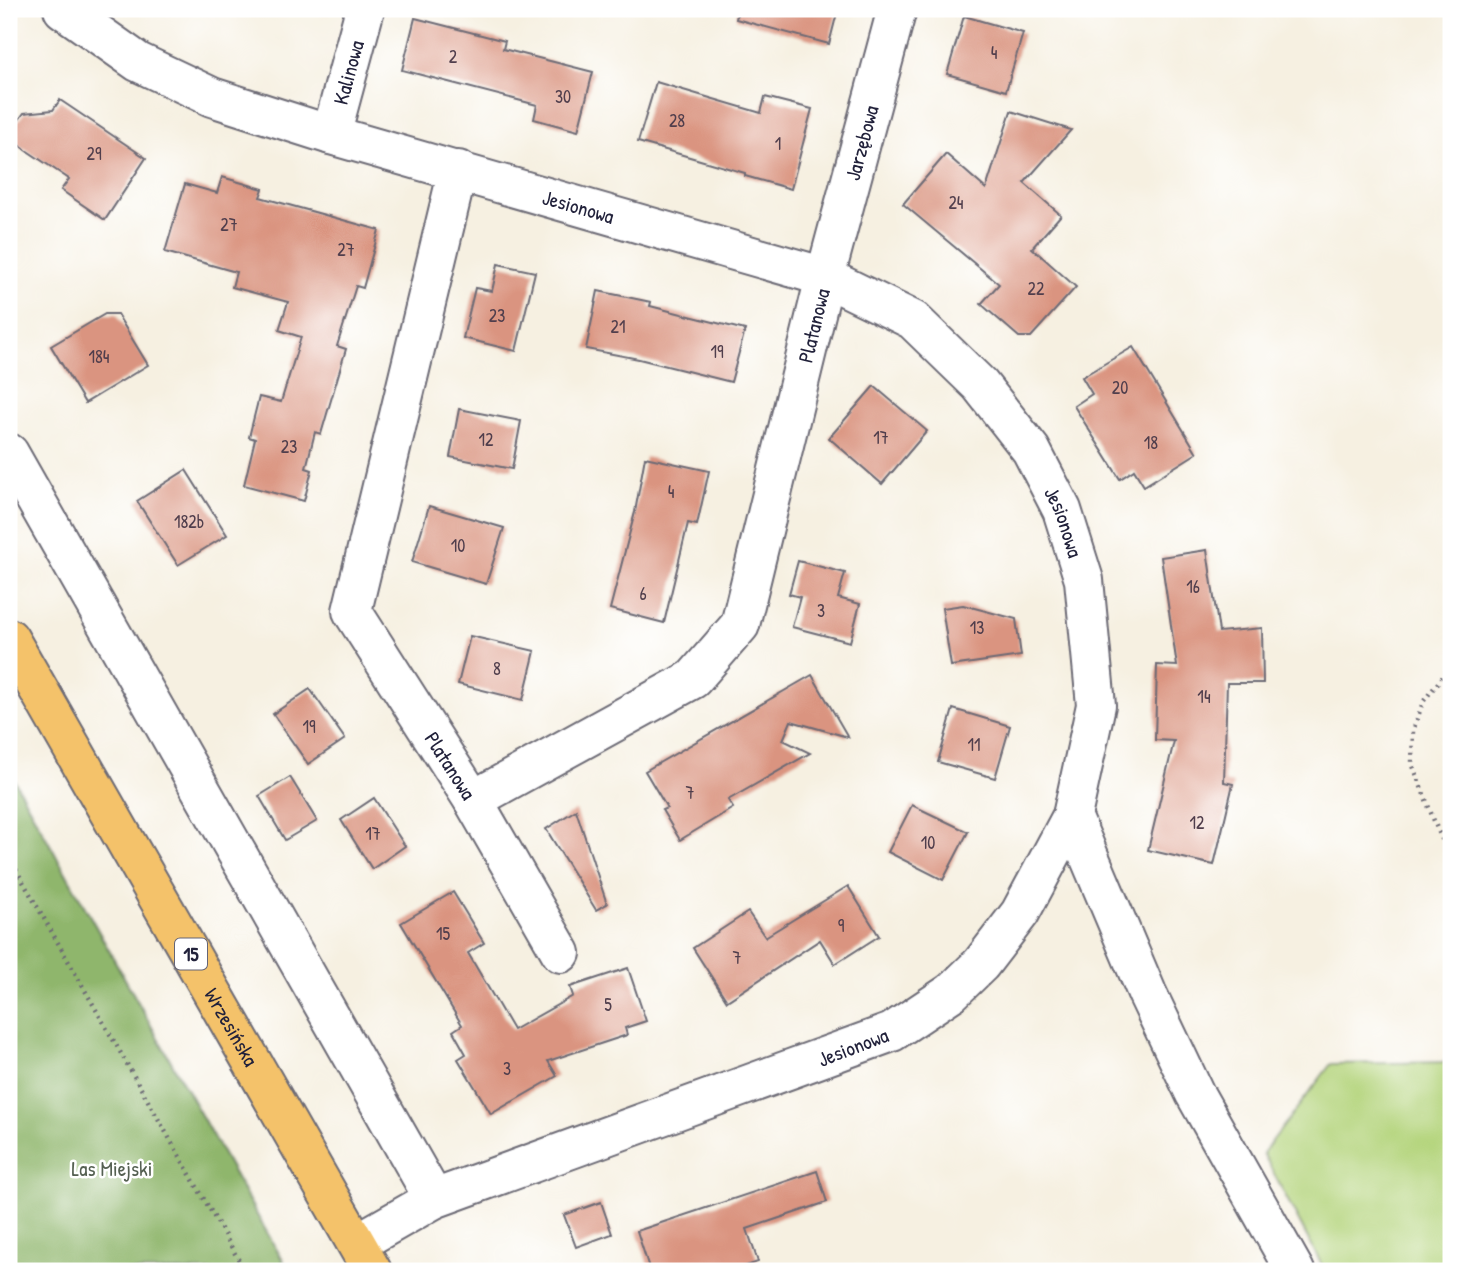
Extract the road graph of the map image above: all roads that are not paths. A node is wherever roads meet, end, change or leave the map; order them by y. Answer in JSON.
{"nodes":[{"id":1,"x":63,"y":9,"type":"edge"},
{"id":2,"x":365,"y":9,"type":"edge"},
{"id":3,"x":897,"y":9,"type":"edge"},
{"id":4,"x":331,"y":135,"type":"junction"},
{"id":5,"x":458,"y":170,"type":"junction"},
{"id":6,"x":825,"y":277,"type":"junction"},
{"id":7,"x":9,"y":453,"type":"edge"},
{"id":8,"x":9,"y":638,"type":"edge"},
{"id":9,"x":473,"y":800,"type":"junction"},
{"id":10,"x":1072,"y":816,"type":"junction"},
{"id":11,"x":561,"y":953,"type":"dead end"},
{"id":12,"x":434,"y":1199,"type":"junction"},
{"id":13,"x":365,"y":1257,"type":"edge"},
{"id":14,"x":1295,"y":1271,"type":"edge"}],
"edges":[{"from":1,"to":4,"type":"street","name":"Jesionowa"},
{"from":2,"to":4,"type":"street","name":"Kalinowa"},
{"from":3,"to":6,"type":"street","name":"Jarzębowa"},
{"from":4,"to":5,"type":"street","name":"Jesionowa"},
{"from":5,"to":6,"type":"street","name":"Jesionowa"},
{"from":5,"to":9,"type":"street","name":"Platanowa"},
{"from":6,"to":9,"type":"street","name":"Platanowa"},
{"from":6,"to":10,"type":"street","name":"Jesionowa"},
{"from":7,"to":12,"type":"street"},
{"from":8,"to":13,"type":"main road","name":"Wrzesińska","number":"15"},
{"from":9,"to":11,"type":"street"},
{"from":10,"to":12,"type":"street","name":"Jesionowa"},
{"from":10,"to":14,"type":"street"},
{"from":12,"to":13,"type":"street","name":"Jesionowa"}]}
